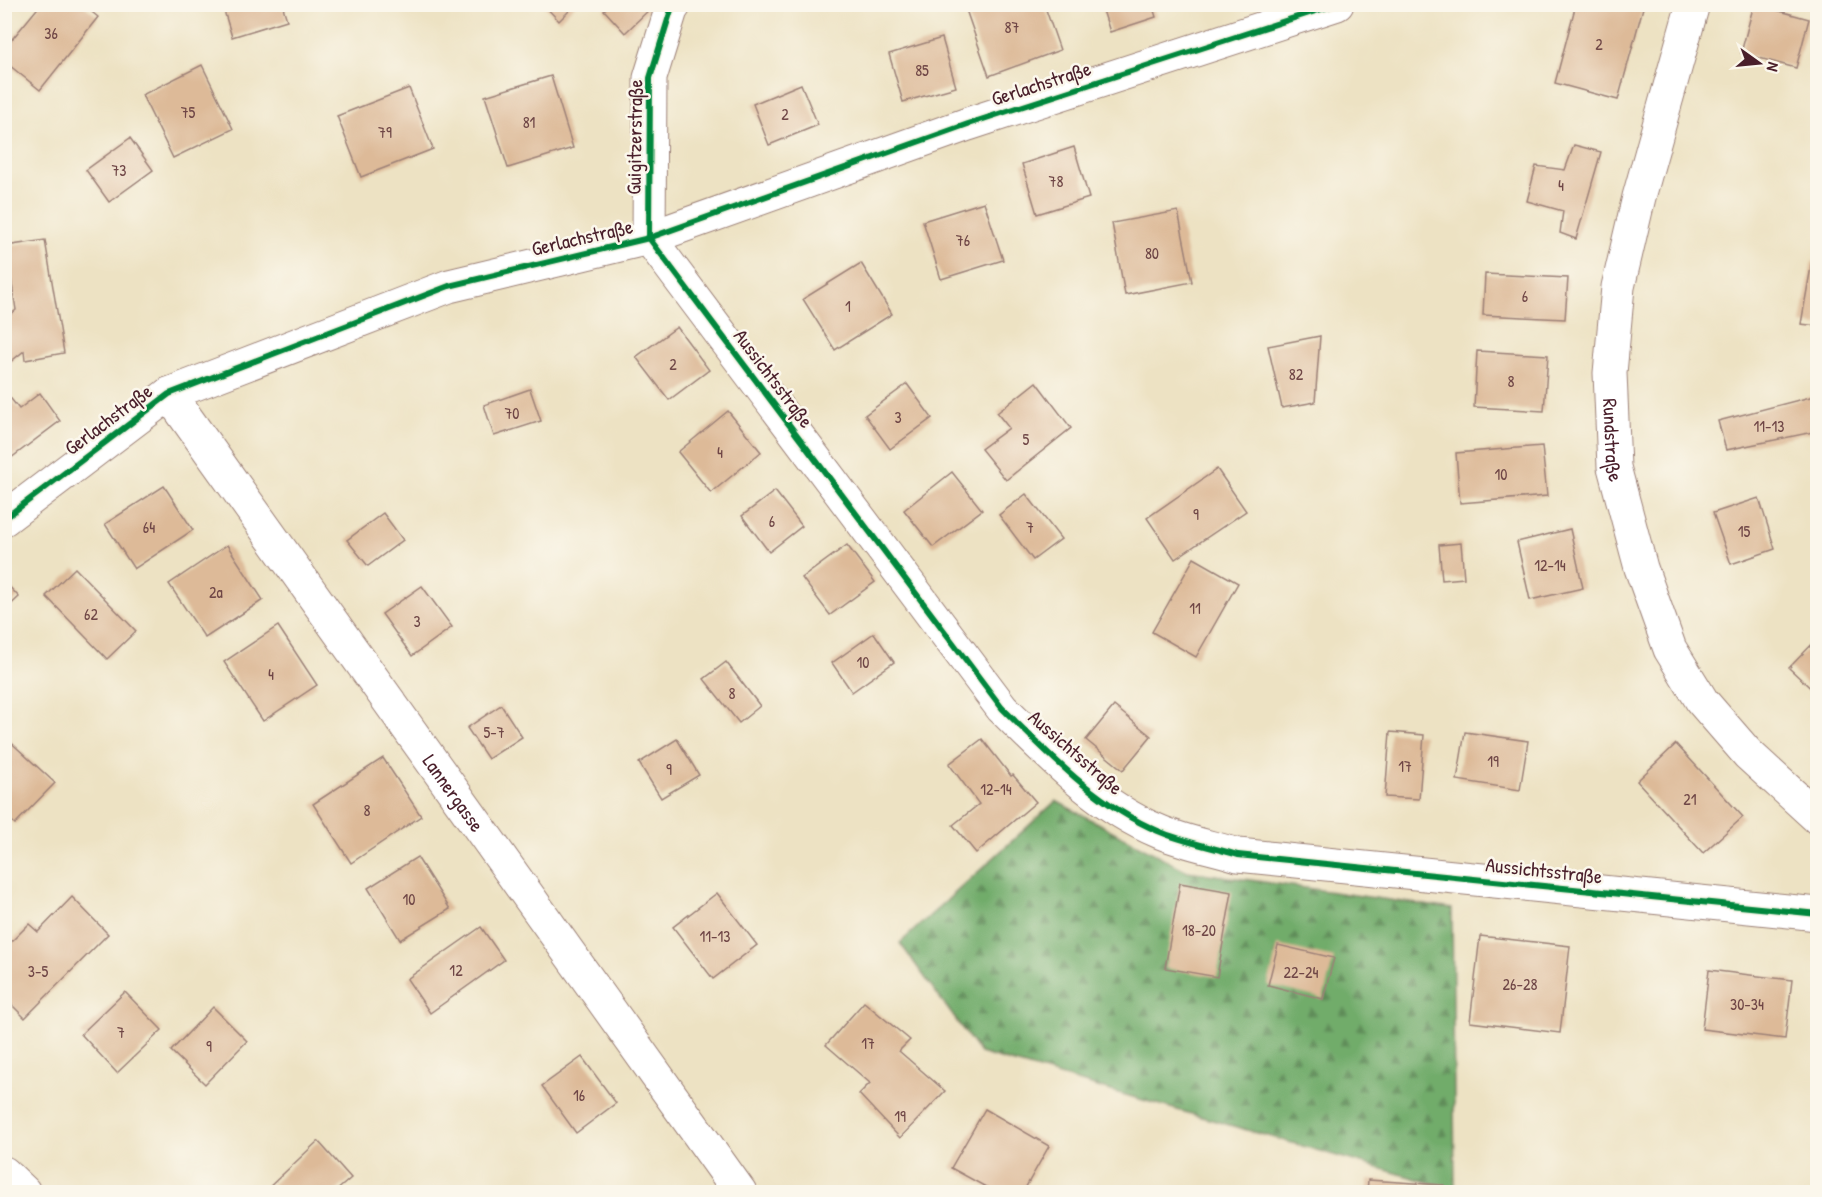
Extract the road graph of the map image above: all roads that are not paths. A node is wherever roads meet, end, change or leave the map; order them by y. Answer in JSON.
{"nodes":[{"id":1,"x":675,"y":4,"type":"edge"},
{"id":2,"x":1337,"y":4,"type":"edge"},
{"id":3,"x":1693,"y":4,"type":"edge"},
{"id":4,"x":649,"y":238,"type":"junction"},
{"id":5,"x":169,"y":394,"type":"junction"},
{"id":6,"x":4,"y":519,"type":"edge"},
{"id":7,"x":1818,"y":818,"type":"edge"},
{"id":8,"x":1818,"y":914,"type":"edge"},
{"id":9,"x":4,"y":1173,"type":"edge"},
{"id":10,"x":24,"y":1192,"type":"edge"},
{"id":11,"x":740,"y":1192,"type":"edge"}],
"edges":[{"from":1,"to":4,"type":"street","name":"Guigitzerstraße"},
{"from":2,"to":4,"type":"street","name":"Gerlachstraße"},
{"from":3,"to":7,"type":"street","name":"Rundstraße"},
{"from":4,"to":5,"type":"street","name":"Gerlachstraße"},
{"from":4,"to":8,"type":"street","name":"Aussichtsstraße"},
{"from":5,"to":6,"type":"street","name":"Gerlachstraße"},
{"from":5,"to":11,"type":"street","name":"Lannergasse"},
{"from":9,"to":10,"type":"street"}]}
